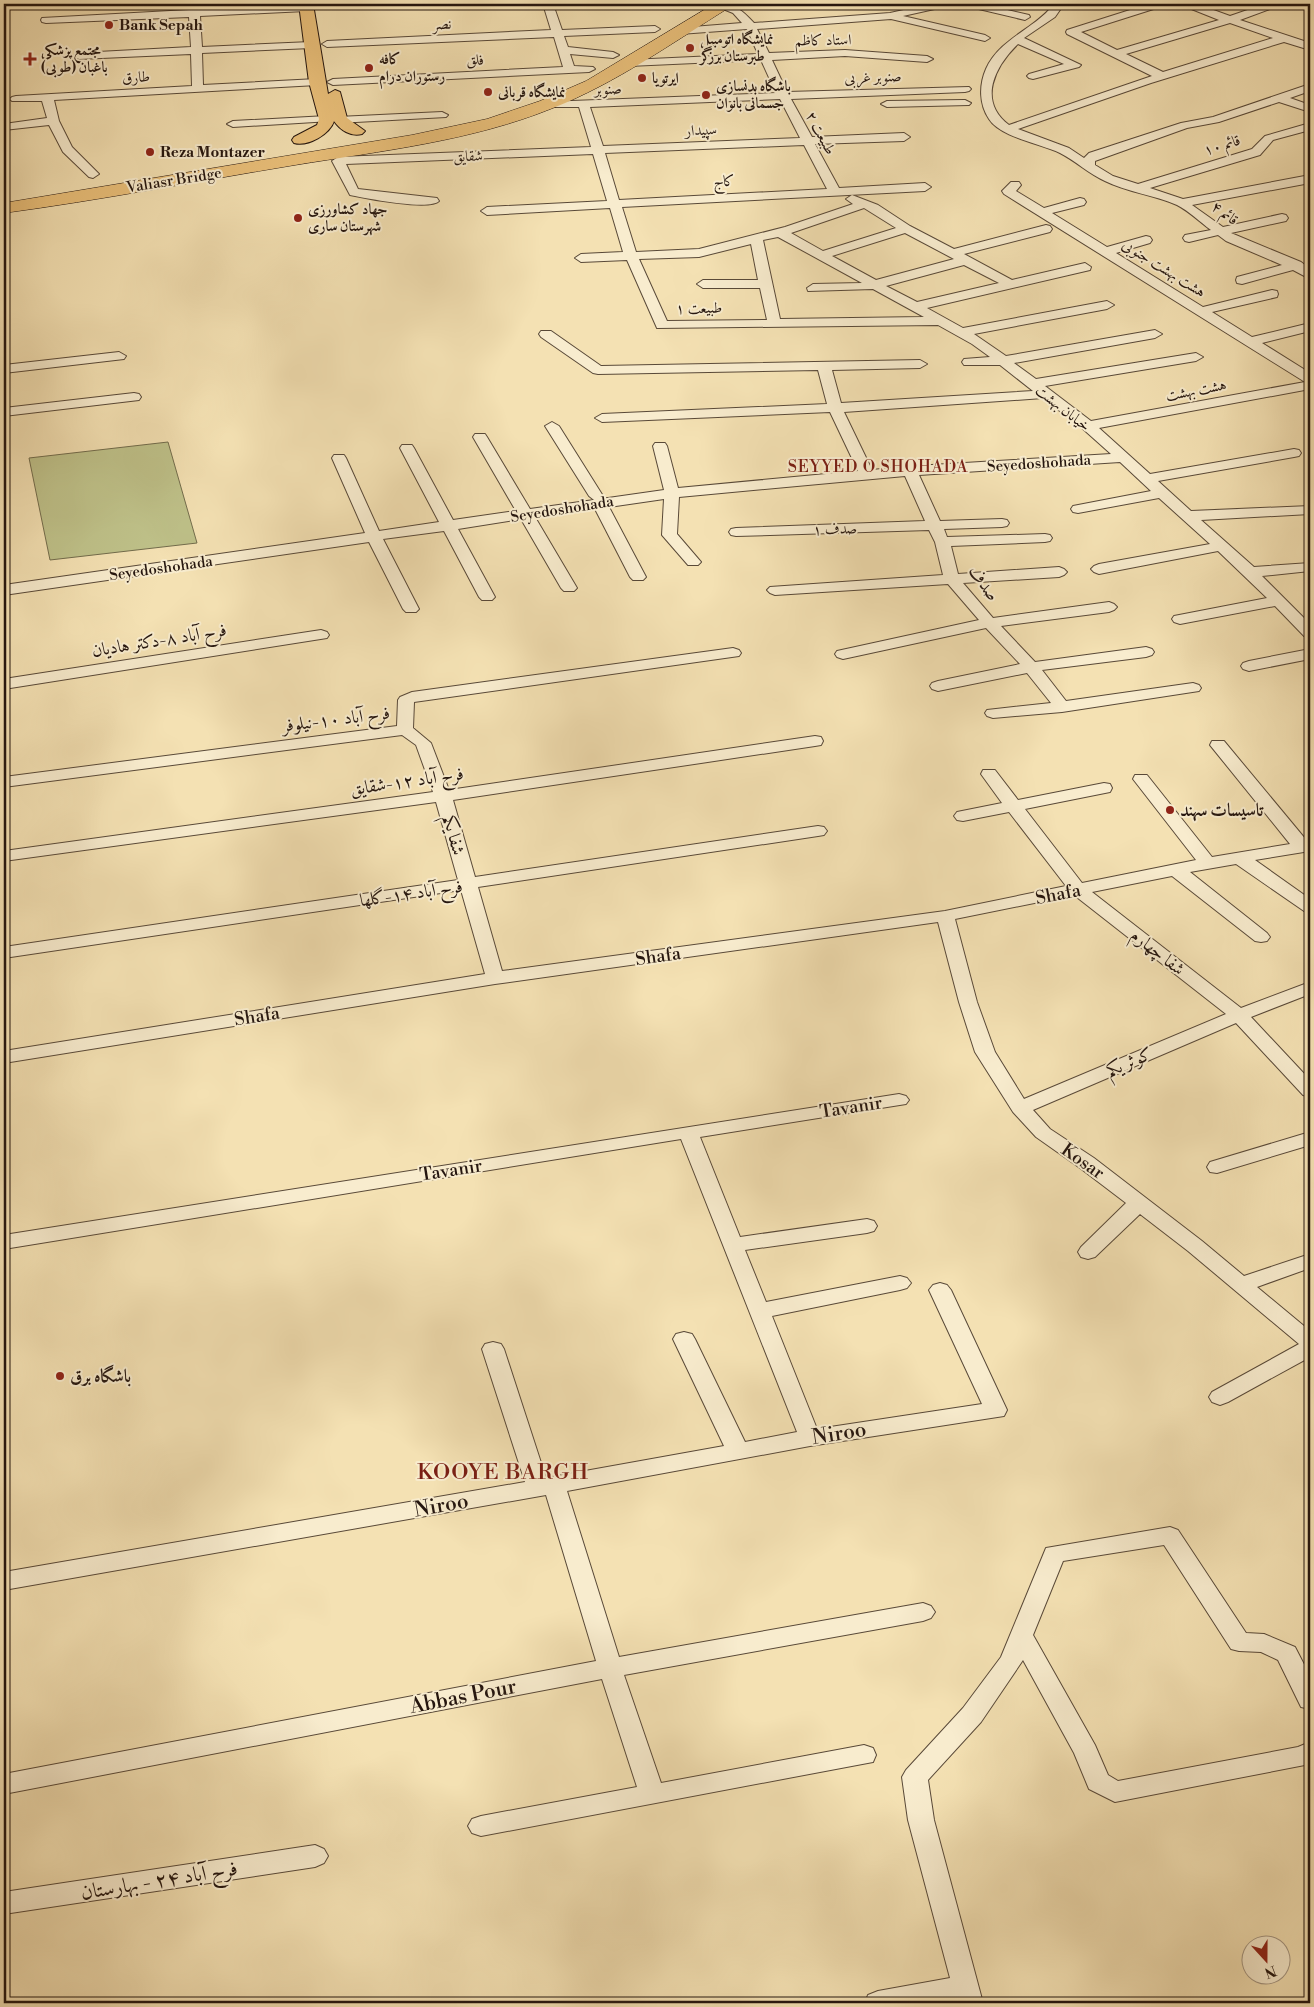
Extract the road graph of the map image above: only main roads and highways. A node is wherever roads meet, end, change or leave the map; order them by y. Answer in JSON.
{"nodes":[{"id":1,"x":696,"y":4,"type":"edge"},
{"id":2,"x":314,"y":6,"type":"edge"},
{"id":3,"x":728,"y":7,"type":"edge"},
{"id":4,"x":327,"y":44,"type":"junction"},
{"id":5,"x":312,"y":45,"type":"junction"},
{"id":6,"x":317,"y":82,"type":"junction"},
{"id":7,"x":333,"y":82,"type":"junction"},
{"id":8,"x":469,"y":118,"type":"junction"},
{"id":9,"x":333,"y":119,"type":"junction"},
{"id":10,"x":357,"y":131,"type":"junction"},
{"id":11,"x":449,"y":133,"type":"junction"},
{"id":12,"x":402,"y":137,"type":"junction"},
{"id":13,"x":300,"y":140,"type":"junction"},
{"id":14,"x":280,"y":143,"type":"dead end"},
{"id":15,"x":75,"y":177,"type":"dead end"},
{"id":16,"x":105,"y":180,"type":"junction"},
{"id":17,"x":4,"y":200,"type":"edge"},
{"id":18,"x":4,"y":208,"type":"edge"},
{"id":19,"x":4,"y":222,"type":"edge"}],
"edges":[{"from":1,"to":8,"type":"highway"},
{"from":2,"to":4,"type":"main road"},
{"from":2,"to":5,"type":"main road"},
{"from":3,"to":11,"type":"highway"},
{"from":4,"to":5,"type":"main road"},
{"from":4,"to":7,"type":"main road"},
{"from":5,"to":6,"type":"main road"},
{"from":6,"to":7,"type":"main road"},
{"from":6,"to":9,"type":"main road"},
{"from":7,"to":9,"type":"main road"},
{"from":8,"to":10,"type":"highway"},
{"from":8,"to":12,"type":"highway"},
{"from":9,"to":10,"type":"main road"},
{"from":9,"to":13,"type":"main road"},
{"from":10,"to":13,"type":"highway"},
{"from":11,"to":12,"type":"highway"},
{"from":11,"to":19,"type":"highway"},
{"from":12,"to":16,"type":"highway","name":"Valiasr Bridge"},
{"from":13,"to":14,"type":"highway"},
{"from":15,"to":16,"type":"highway"},
{"from":16,"to":17,"type":"highway","name":"Valiasr Bridge"},
{"from":16,"to":18,"type":"highway","name":"Valiasr Bridge"}]}
